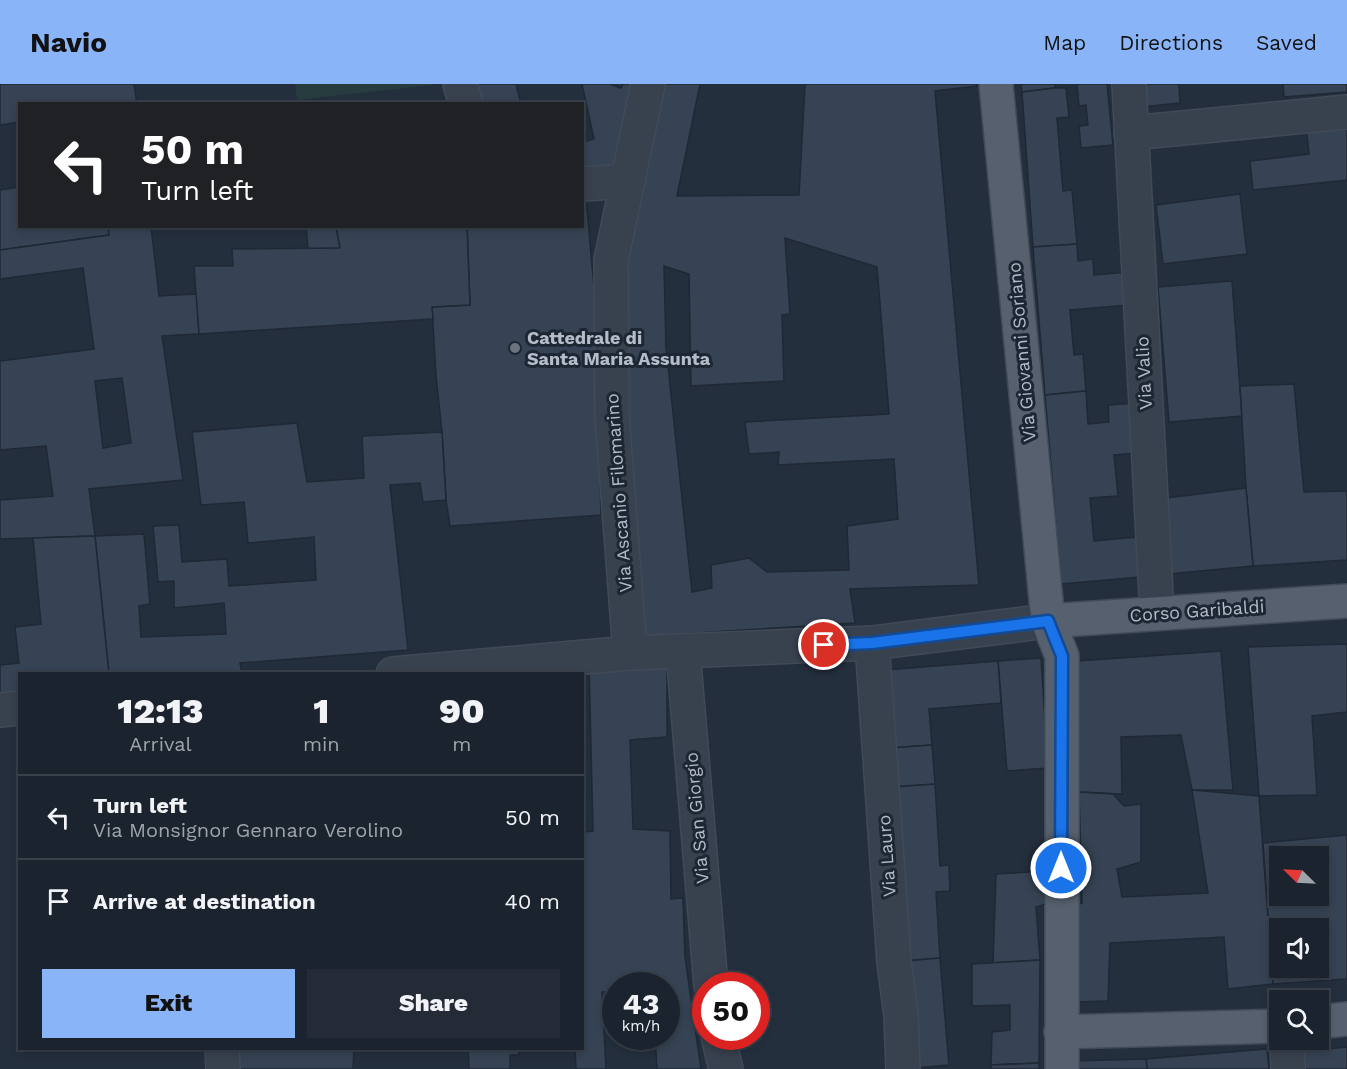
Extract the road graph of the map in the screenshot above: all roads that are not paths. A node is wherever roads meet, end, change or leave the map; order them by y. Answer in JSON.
{"nodes":[{"id":1,"x":460,"y":84,"type":"edge"},
{"id":2,"x":648,"y":84,"type":"edge"},
{"id":3,"x":996,"y":84,"type":"edge"},
{"id":4,"x":1129,"y":84,"type":"edge"},
{"id":5,"x":465,"y":102,"type":"edge"},
{"id":6,"x":1347,"y":112,"type":"edge"},
{"id":7,"x":1131,"y":133,"type":"junction"},
{"id":8,"x":628,"y":181,"type":"junction"},
{"id":9,"x":584,"y":184,"type":"edge"},
{"id":10,"x":1347,"y":601,"type":"edge"},
{"id":11,"x":1157,"y":613,"type":"junction"},
{"id":12,"x":1048,"y":621,"type":"junction"},
{"id":13,"x":872,"y":643,"type":"junction"},
{"id":14,"x":683,"y":651,"type":"junction"},
{"id":15,"x":630,"y":653,"type":"junction"},
{"id":16,"x":413,"y":672,"type":"edge"},
{"id":17,"x":18,"y":708,"type":"edge"},
{"id":18,"x":0,"y":710,"type":"edge"},
{"id":19,"x":710,"y":972,"type":"edge"},
{"id":20,"x":1347,"y":1019,"type":"edge"},
{"id":21,"x":1329,"y":1021,"type":"edge"},
{"id":22,"x":1269,"y":1026,"type":"edge"},
{"id":23,"x":1061,"y":1032,"type":"junction"},
{"id":24,"x":222,"y":1050,"type":"edge"},
{"id":25,"x":721,"y":1050,"type":"edge"},
{"id":26,"x":1287,"y":1050,"type":"edge"},
{"id":27,"x":223,"y":1069,"type":"edge"},
{"id":28,"x":726,"y":1069,"type":"edge"},
{"id":29,"x":903,"y":1069,"type":"edge"},
{"id":30,"x":1062,"y":1069,"type":"edge"},
{"id":31,"x":1288,"y":1069,"type":"edge"}],
"edges":[{"from":1,"to":5,"type":"street"},
{"from":2,"to":8,"type":"street","name":"Via Ascanio Filomarino"},
{"from":3,"to":12,"type":"main road","name":"Via Giovanni Soriano"},
{"from":4,"to":7,"type":"street","name":"Via Valio"},
{"from":6,"to":7,"type":"street"},
{"from":7,"to":11,"type":"street","name":"Via Valio"},
{"from":8,"to":9,"type":"street"},
{"from":8,"to":15,"type":"street","name":"Via Ascanio Filomarino"},
{"from":10,"to":11,"type":"main road","name":"Corso Garibaldi"},
{"from":11,"to":12,"type":"main road","name":"Corso Garibaldi"},
{"from":12,"to":13,"type":"street"},
{"from":12,"to":23,"type":"main road","name":"Via Giovanni Soriano"},
{"from":13,"to":14,"type":"street"},
{"from":13,"to":29,"type":"street","name":"Via Lauro"},
{"from":14,"to":15,"type":"street"},
{"from":14,"to":19,"type":"street","name":"Via San Giorgio"},
{"from":15,"to":16,"type":"street"},
{"from":17,"to":18,"type":"street"},
{"from":20,"to":21,"type":"main road"},
{"from":22,"to":23,"type":"main road"},
{"from":23,"to":30,"type":"main road","name":"Via Giovanni Soriano"},
{"from":24,"to":27,"type":"street"},
{"from":25,"to":28,"type":"street"},
{"from":26,"to":31,"type":"street"}]}
